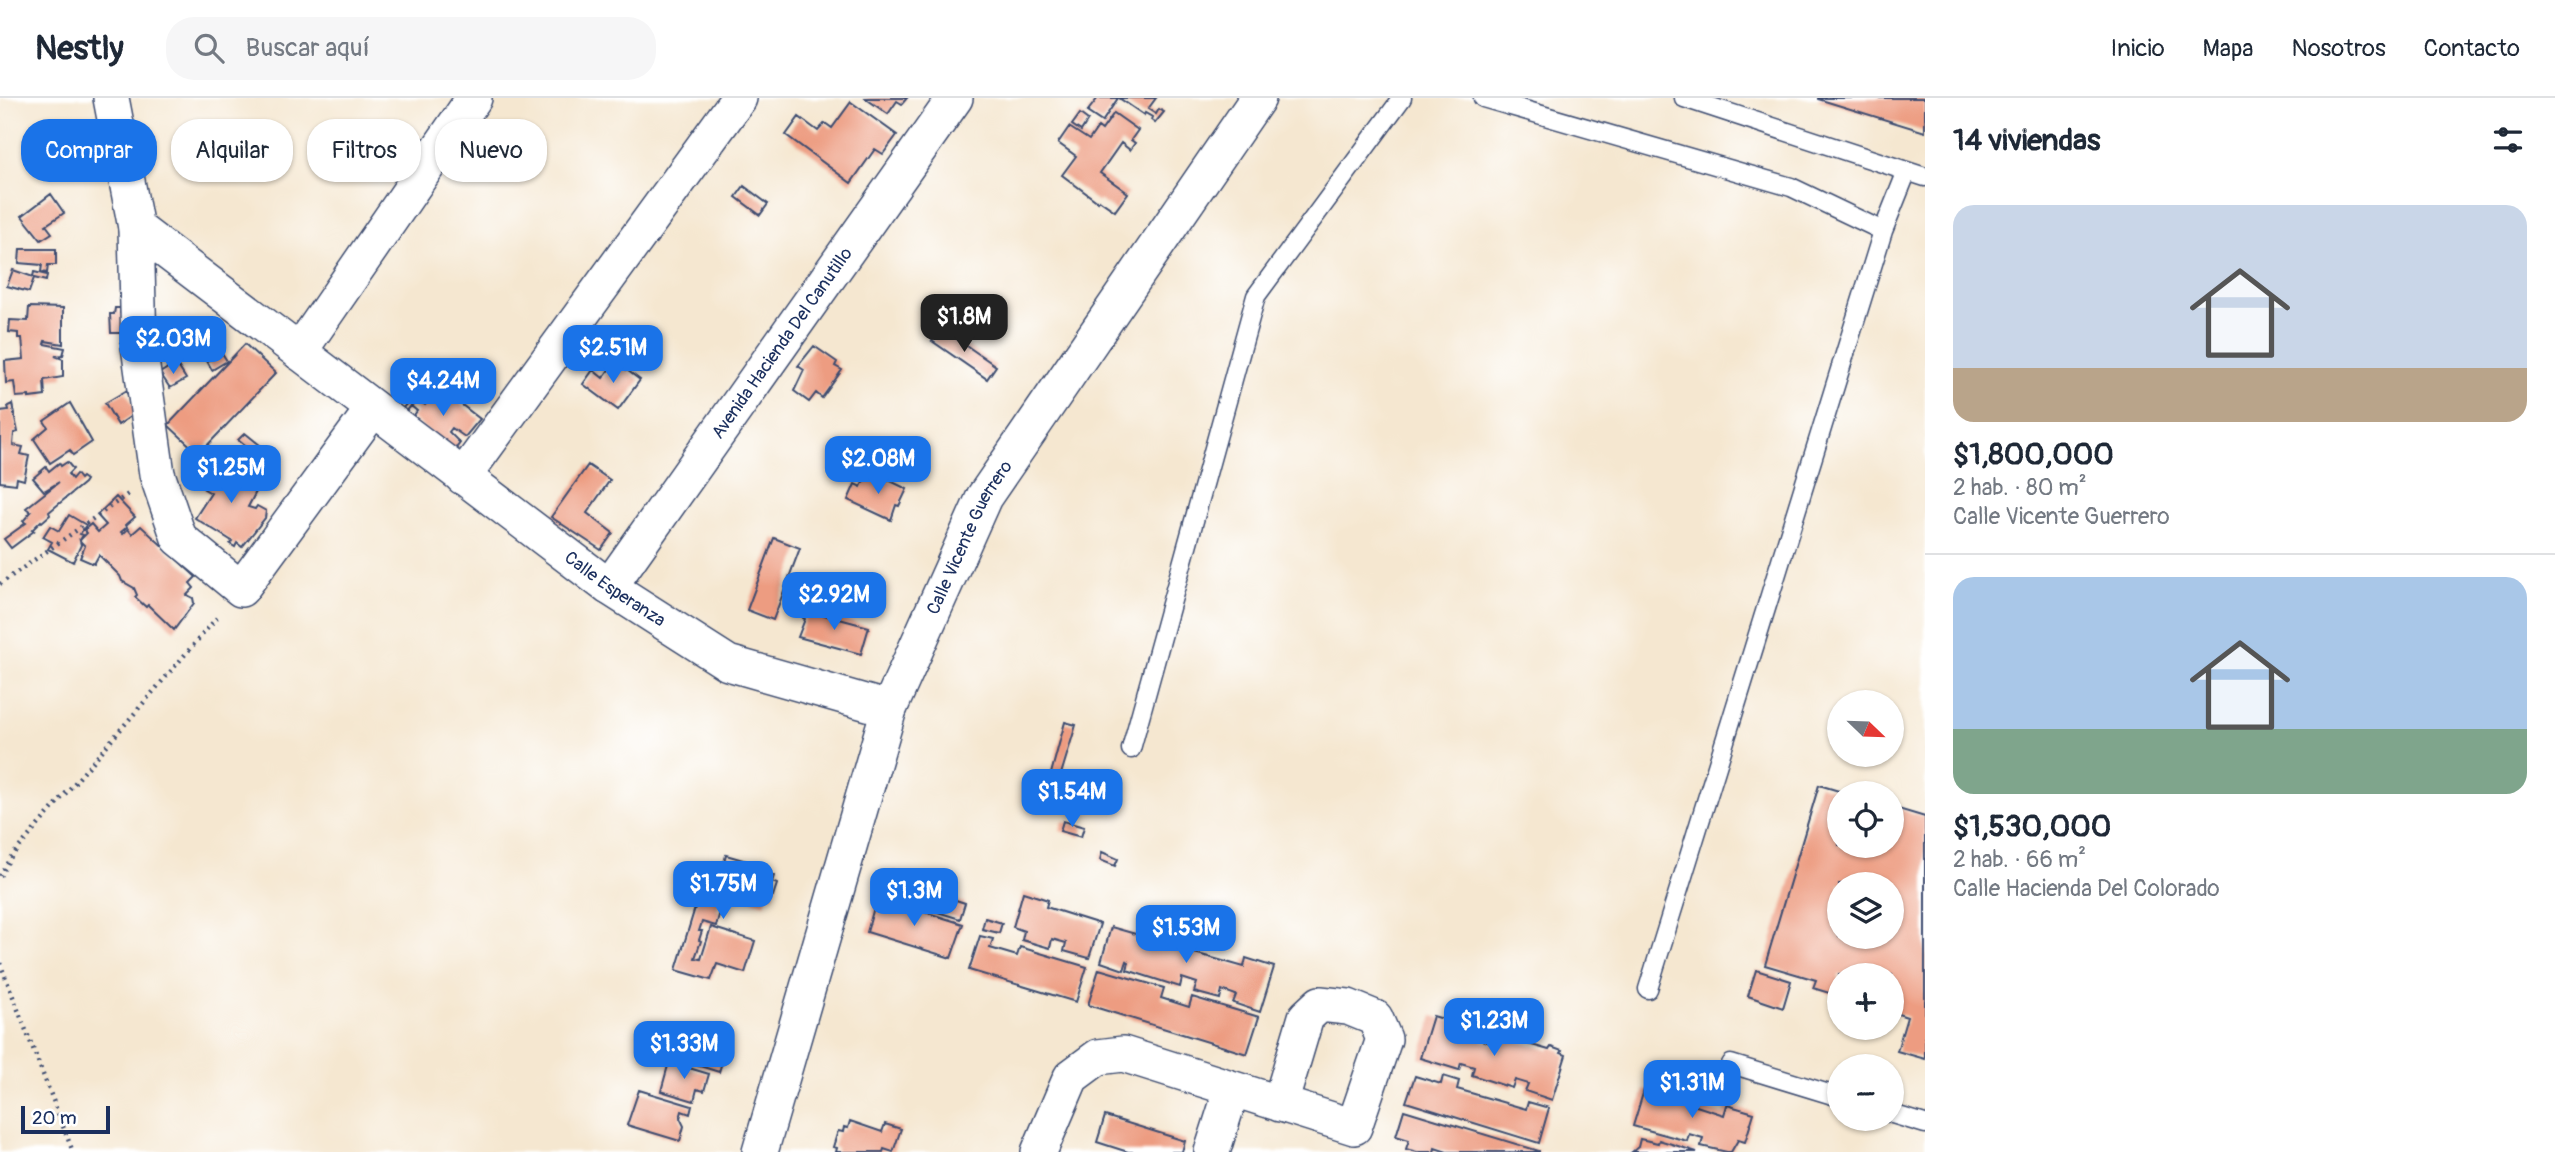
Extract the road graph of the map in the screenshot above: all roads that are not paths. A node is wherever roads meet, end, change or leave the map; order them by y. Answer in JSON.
{"nodes":[{"id":1,"x":111,"y":98,"type":"edge"},
{"id":2,"x":474,"y":98,"type":"edge"},
{"id":3,"x":739,"y":98,"type":"edge"},
{"id":4,"x":955,"y":98,"type":"edge"},
{"id":5,"x":1258,"y":98,"type":"edge"},
{"id":6,"x":1402,"y":98,"type":"edge"},
{"id":7,"x":1483,"y":98,"type":"edge"},
{"id":8,"x":1684,"y":98,"type":"edge"},
{"id":9,"x":1907,"y":172,"type":"junction"},
{"id":10,"x":1925,"y":177,"type":"edge"},
{"id":11,"x":136,"y":228,"type":"junction"},
{"id":12,"x":1883,"y":231,"type":"junction"},
{"id":13,"x":299,"y":352,"type":"junction"},
{"id":14,"x":373,"y":409,"type":"junction"},
{"id":15,"x":463,"y":477,"type":"junction"},
{"id":16,"x":608,"y":587,"type":"junction"},
{"id":17,"x":889,"y":709,"type":"junction"},
{"id":18,"x":1131,"y":749,"type":"dead end"},
{"id":19,"x":1648,"y":989,"type":"dead end"},
{"id":20,"x":1731,"y":1064,"type":"dead end"},
{"id":21,"x":1233,"y":1089,"type":"junction"},
{"id":22,"x":1827,"y":1093,"type":"edge"},
{"id":23,"x":1280,"y":1104,"type":"dead end"},
{"id":24,"x":1904,"y":1118,"type":"edge"},
{"id":25,"x":1925,"y":1124,"type":"edge"},
{"id":26,"x":760,"y":1152,"type":"edge"},
{"id":27,"x":1040,"y":1152,"type":"edge"},
{"id":28,"x":1212,"y":1152,"type":"edge"}],
"edges":[{"from":1,"to":11,"type":"street"},
{"from":2,"to":13,"type":"street"},
{"from":3,"to":15,"type":"street"},
{"from":4,"to":16,"type":"street","name":"Avenida Hacienda Del Canutillo"},
{"from":5,"to":17,"type":"street","name":"Calle Vicente Guerrero"},
{"from":6,"to":18,"type":"lane"},
{"from":7,"to":12,"type":"lane"},
{"from":8,"to":9,"type":"lane"},
{"from":9,"to":10,"type":"lane"},
{"from":9,"to":12,"type":"lane"},
{"from":11,"to":13,"type":"street","name":"Calle Esperanza"},
{"from":11,"to":14,"type":"street"},
{"from":12,"to":19,"type":"lane"},
{"from":13,"to":14,"type":"street","name":"Calle Esperanza"},
{"from":14,"to":15,"type":"street","name":"Calle Esperanza"},
{"from":15,"to":16,"type":"street","name":"Calle Esperanza"},
{"from":16,"to":17,"type":"street","name":"Calle Esperanza"},
{"from":17,"to":26,"type":"street","name":"Calle Vicente Guerrero"},
{"from":20,"to":22,"type":"lane"},
{"from":21,"to":23,"type":"street"},
{"from":21,"to":27,"type":"street"},
{"from":21,"to":28,"type":"street"},
{"from":24,"to":25,"type":"lane"}]}
